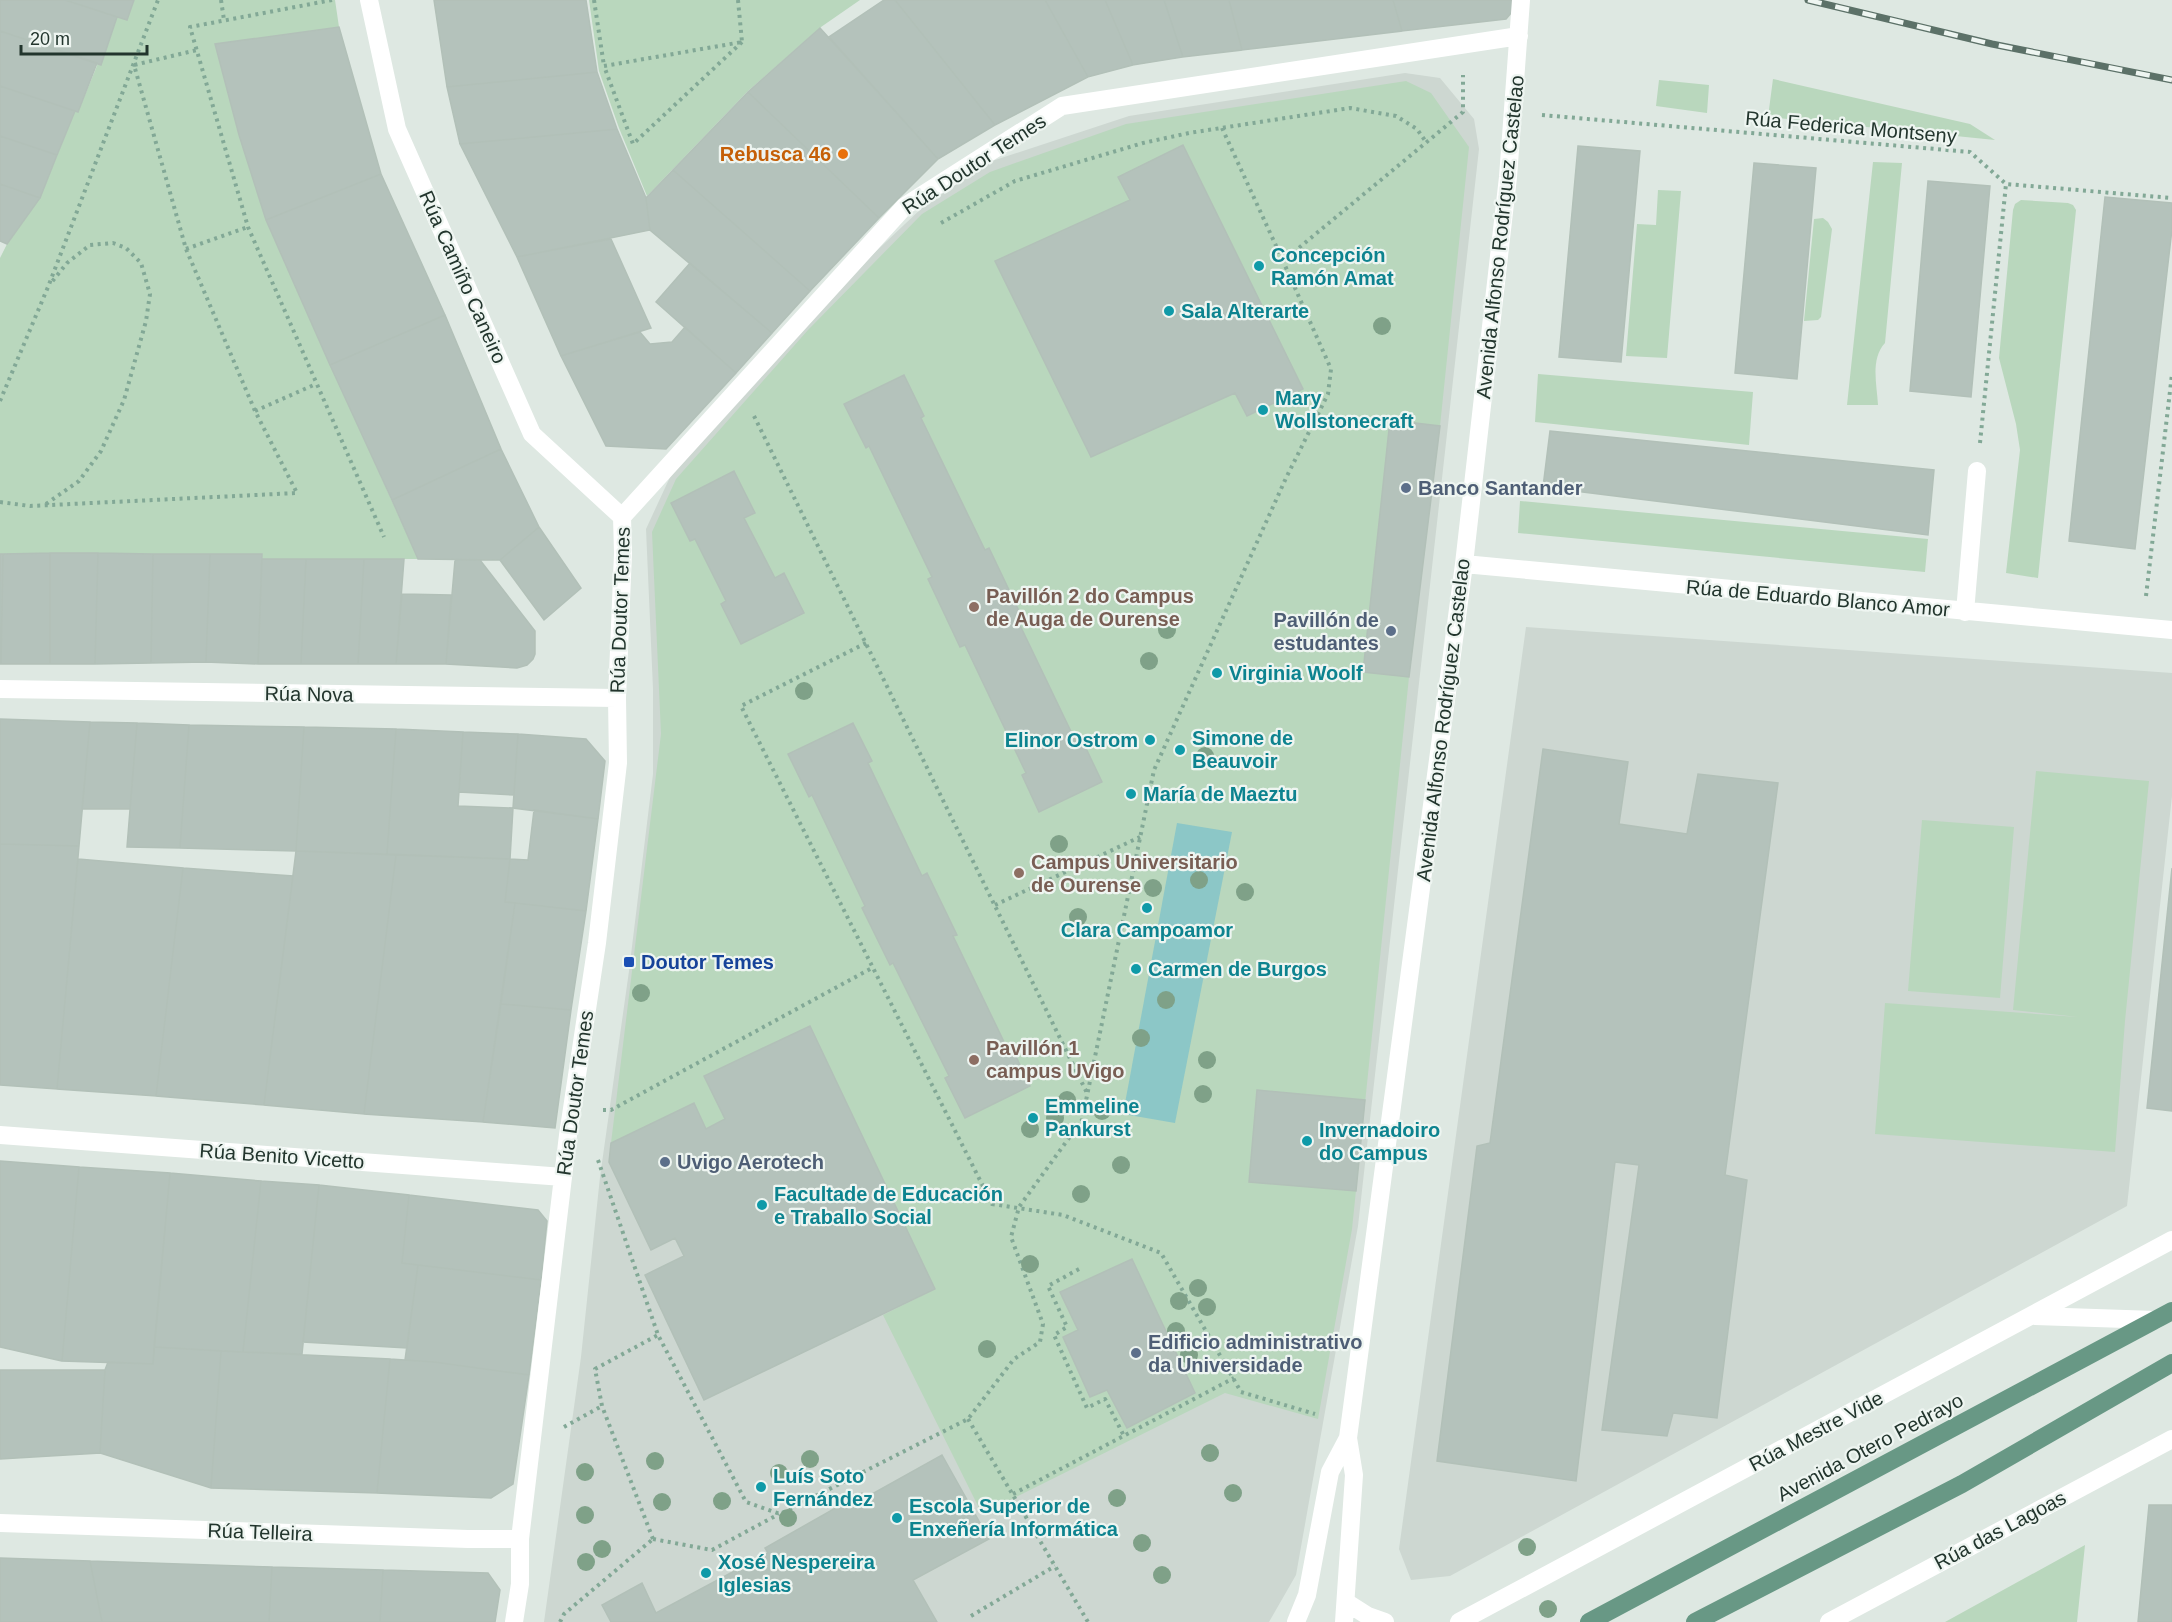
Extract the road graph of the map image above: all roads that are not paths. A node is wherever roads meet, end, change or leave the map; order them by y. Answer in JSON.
{"nodes":[{"id":1,"x":369,"y":0,"type":"edge"},
{"id":2,"x":1521,"y":0,"type":"edge"},
{"id":3,"x":1520,"y":36,"type":"junction"},
{"id":4,"x":1977,"y":471,"type":"road end"},
{"id":5,"x":622,"y":517,"type":"junction"},
{"id":6,"x":1464,"y":564,"type":"junction"},
{"id":7,"x":1965,"y":612,"type":"junction"},
{"id":8,"x":2172,"y":630,"type":"edge"},
{"id":9,"x":0,"y":689,"type":"edge"},
{"id":10,"x":617,"y":698,"type":"junction"},
{"id":11,"x":0,"y":1136,"type":"edge"},
{"id":12,"x":563,"y":1177,"type":"junction"},
{"id":13,"x":2172,"y":1240,"type":"edge"},
{"id":14,"x":2172,"y":1311,"type":"edge"},
{"id":15,"x":2032,"y":1316,"type":"junction"},
{"id":16,"x":2156,"y":1320,"type":"junction"},
{"id":17,"x":2172,"y":1363,"type":"edge"},
{"id":18,"x":1348,"y":1438,"type":"junction"},
{"id":19,"x":2172,"y":1439,"type":"edge"},
{"id":20,"x":0,"y":1523,"type":"edge"},
{"id":21,"x":520,"y":1539,"type":"junction"},
{"id":22,"x":1346,"y":1602,"type":"junction"},
{"id":23,"x":515,"y":1619,"type":"edge"},
{"id":24,"x":1296,"y":1622,"type":"edge"},
{"id":25,"x":1344,"y":1622,"type":"edge"},
{"id":26,"x":1385,"y":1622,"type":"edge"},
{"id":27,"x":1459,"y":1622,"type":"edge"},
{"id":28,"x":1589,"y":1622,"type":"edge"},
{"id":29,"x":1695,"y":1622,"type":"edge"},
{"id":30,"x":1829,"y":1622,"type":"edge"}],
"edges":[{"from":1,"to":5,"type":"street","name":"Rúa Camiño Caneiro"},
{"from":2,"to":3,"type":"street","name":"Avenida Alfonso Rodríguez Castelao"},
{"from":3,"to":5,"type":"street","name":"Rúa Doutor Temes"},
{"from":3,"to":6,"type":"street","name":"Avenida Alfonso Rodríguez Castelao"},
{"from":4,"to":7,"type":"street"},
{"from":5,"to":10,"type":"street","name":"Rúa Doutor Temes"},
{"from":6,"to":7,"type":"street","name":"Rúa de Eduardo Blanco Amor"},
{"from":6,"to":18,"type":"street","name":"Avenida Alfonso Rodríguez Castelao"},
{"from":7,"to":8,"type":"street","name":"Rúa de Eduardo Blanco Amor"},
{"from":9,"to":10,"type":"street","name":"Rúa Nova"},
{"from":10,"to":12,"type":"street","name":"Rúa Doutor Temes"},
{"from":11,"to":12,"type":"street","name":"Rúa Benito Vicetto"},
{"from":12,"to":21,"type":"street","name":"Rúa Doutor Temes"},
{"from":13,"to":15,"type":"street","name":"Rúa Mestre Vide"},
{"from":14,"to":16,"type":"main road","name":"Avenida Otero Pedrayo"},
{"from":15,"to":16,"type":"street"},
{"from":15,"to":27,"type":"street","name":"Rúa Mestre Vide"},
{"from":16,"to":28,"type":"main road","name":"Avenida Otero Pedrayo"},
{"from":17,"to":29,"type":"main road"},
{"from":18,"to":22,"type":"street","name":"Avenida Alfonso Rodríguez Castelao"},
{"from":18,"to":24,"type":"street","name":"Avenida Alfonso Rodríguez Castelao"},
{"from":19,"to":30,"type":"street","name":"Rúa das Lagoas"},
{"from":20,"to":21,"type":"street","name":"Rúa Telleira"},
{"from":21,"to":23,"type":"street","name":"Rúa Doutor Temes"},
{"from":22,"to":25,"type":"street","name":"Avenida Alfonso Rodríguez Castelao"},
{"from":22,"to":26,"type":"street"}]}
